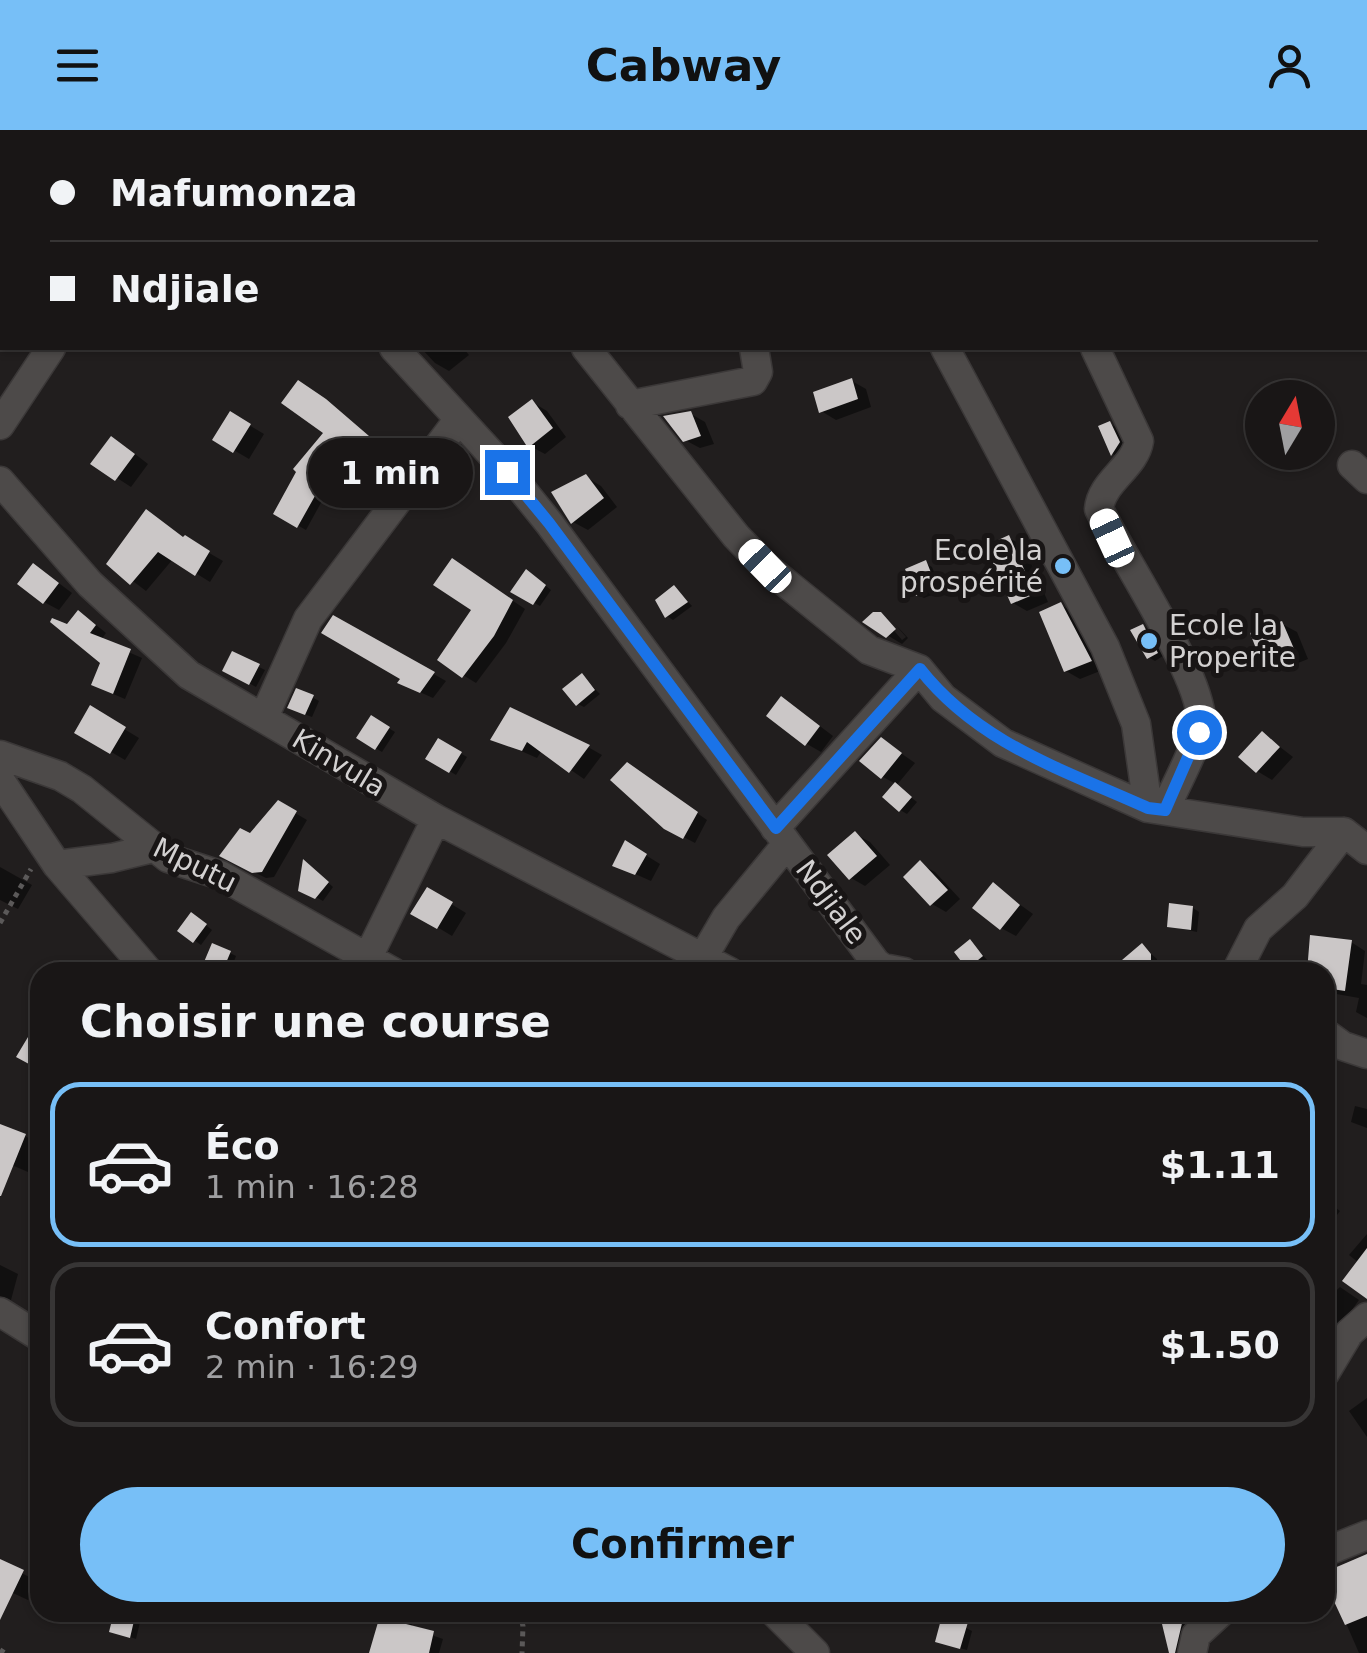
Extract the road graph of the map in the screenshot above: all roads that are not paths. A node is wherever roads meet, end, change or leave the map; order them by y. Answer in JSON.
{"nodes":[{"id":1,"x":50,"y":350,"type":"edge"},
{"id":2,"x":396,"y":350,"type":"edge"},
{"id":3,"x":588,"y":350,"type":"edge"},
{"id":4,"x":754,"y":350,"type":"edge"},
{"id":5,"x":946,"y":350,"type":"edge"},
{"id":6,"x":1095,"y":350,"type":"edge"},
{"id":7,"x":630,"y":405,"type":"junction"},
{"id":8,"x":459,"y":420,"type":"junction"},
{"id":9,"x":0,"y":424,"type":"edge"},
{"id":10,"x":0,"y":482,"type":"edge"},
{"id":11,"x":920,"y":669,"type":"junction"},
{"id":12,"x":264,"y":717,"type":"junction"},
{"id":13,"x":0,"y":755,"type":"edge"},
{"id":14,"x":0,"y":780,"type":"edge"},
{"id":15,"x":1157,"y":809,"type":"junction"},
{"id":16,"x":436,"y":819,"type":"junction"},
{"id":17,"x":1344,"y":832,"type":"junction"},
{"id":18,"x":781,"y":836,"type":"junction"},
{"id":19,"x":154,"y":848,"type":"junction"},
{"id":20,"x":1367,"y":850,"type":"edge"},
{"id":21,"x":51,"y":856,"type":"junction"},
{"id":22,"x":368,"y":957,"type":"junction"},
{"id":23,"x":141,"y":962,"type":"edge"},
{"id":24,"x":376,"y":962,"type":"edge"},
{"id":25,"x":692,"y":962,"type":"edge"},
{"id":26,"x":699,"y":962,"type":"edge"},
{"id":27,"x":875,"y":962,"type":"edge"},
{"id":28,"x":1241,"y":962,"type":"edge"},
{"id":29,"x":1335,"y":1041,"type":"edge"},
{"id":30,"x":1367,"y":1054,"type":"edge"},
{"id":31,"x":0,"y":1312,"type":"edge"},
{"id":32,"x":1367,"y":1316,"type":"edge"},
{"id":33,"x":30,"y":1331,"type":"edge"},
{"id":34,"x":1335,"y":1356,"type":"edge"},
{"id":35,"x":1367,"y":1535,"type":"edge"},
{"id":36,"x":1335,"y":1548,"type":"edge"},
{"id":37,"x":784,"y":1622,"type":"edge"},
{"id":38,"x":1210,"y":1622,"type":"edge"},
{"id":39,"x":815,"y":1653,"type":"edge"},
{"id":40,"x":1192,"y":1653,"type":"edge"}],
"edges":[{"from":1,"to":9,"type":"street"},
{"from":2,"to":8,"type":"street","name":"Ndjiale"},
{"from":3,"to":7,"type":"street"},
{"from":4,"to":7,"type":"street"},
{"from":5,"to":15,"type":"street"},
{"from":6,"to":15,"type":"street"},
{"from":7,"to":11,"type":"street"},
{"from":8,"to":12,"type":"street"},
{"from":8,"to":18,"type":"street","name":"Ndjiale"},
{"from":10,"to":12,"type":"street","name":"Kinvula"},
{"from":11,"to":15,"type":"street"},
{"from":11,"to":18,"type":"street"},
{"from":12,"to":16,"type":"street","name":"Kinvula"},
{"from":13,"to":19,"type":"street","name":"Mputu"},
{"from":14,"to":21,"type":"street"},
{"from":15,"to":17,"type":"street"},
{"from":16,"to":22,"type":"street"},
{"from":16,"to":25,"type":"street","name":"Kinvula"},
{"from":17,"to":20,"type":"street"},
{"from":17,"to":28,"type":"street"},
{"from":18,"to":26,"type":"street"},
{"from":18,"to":27,"type":"street","name":"Ndjiale"},
{"from":19,"to":21,"type":"street"},
{"from":19,"to":22,"type":"street","name":"Mputu"},
{"from":21,"to":23,"type":"street"},
{"from":22,"to":24,"type":"street","name":"Mputu"},
{"from":29,"to":30,"type":"street"},
{"from":31,"to":33,"type":"street"},
{"from":32,"to":34,"type":"street"},
{"from":35,"to":36,"type":"street"},
{"from":37,"to":39,"type":"street"},
{"from":38,"to":40,"type":"street"}]}
